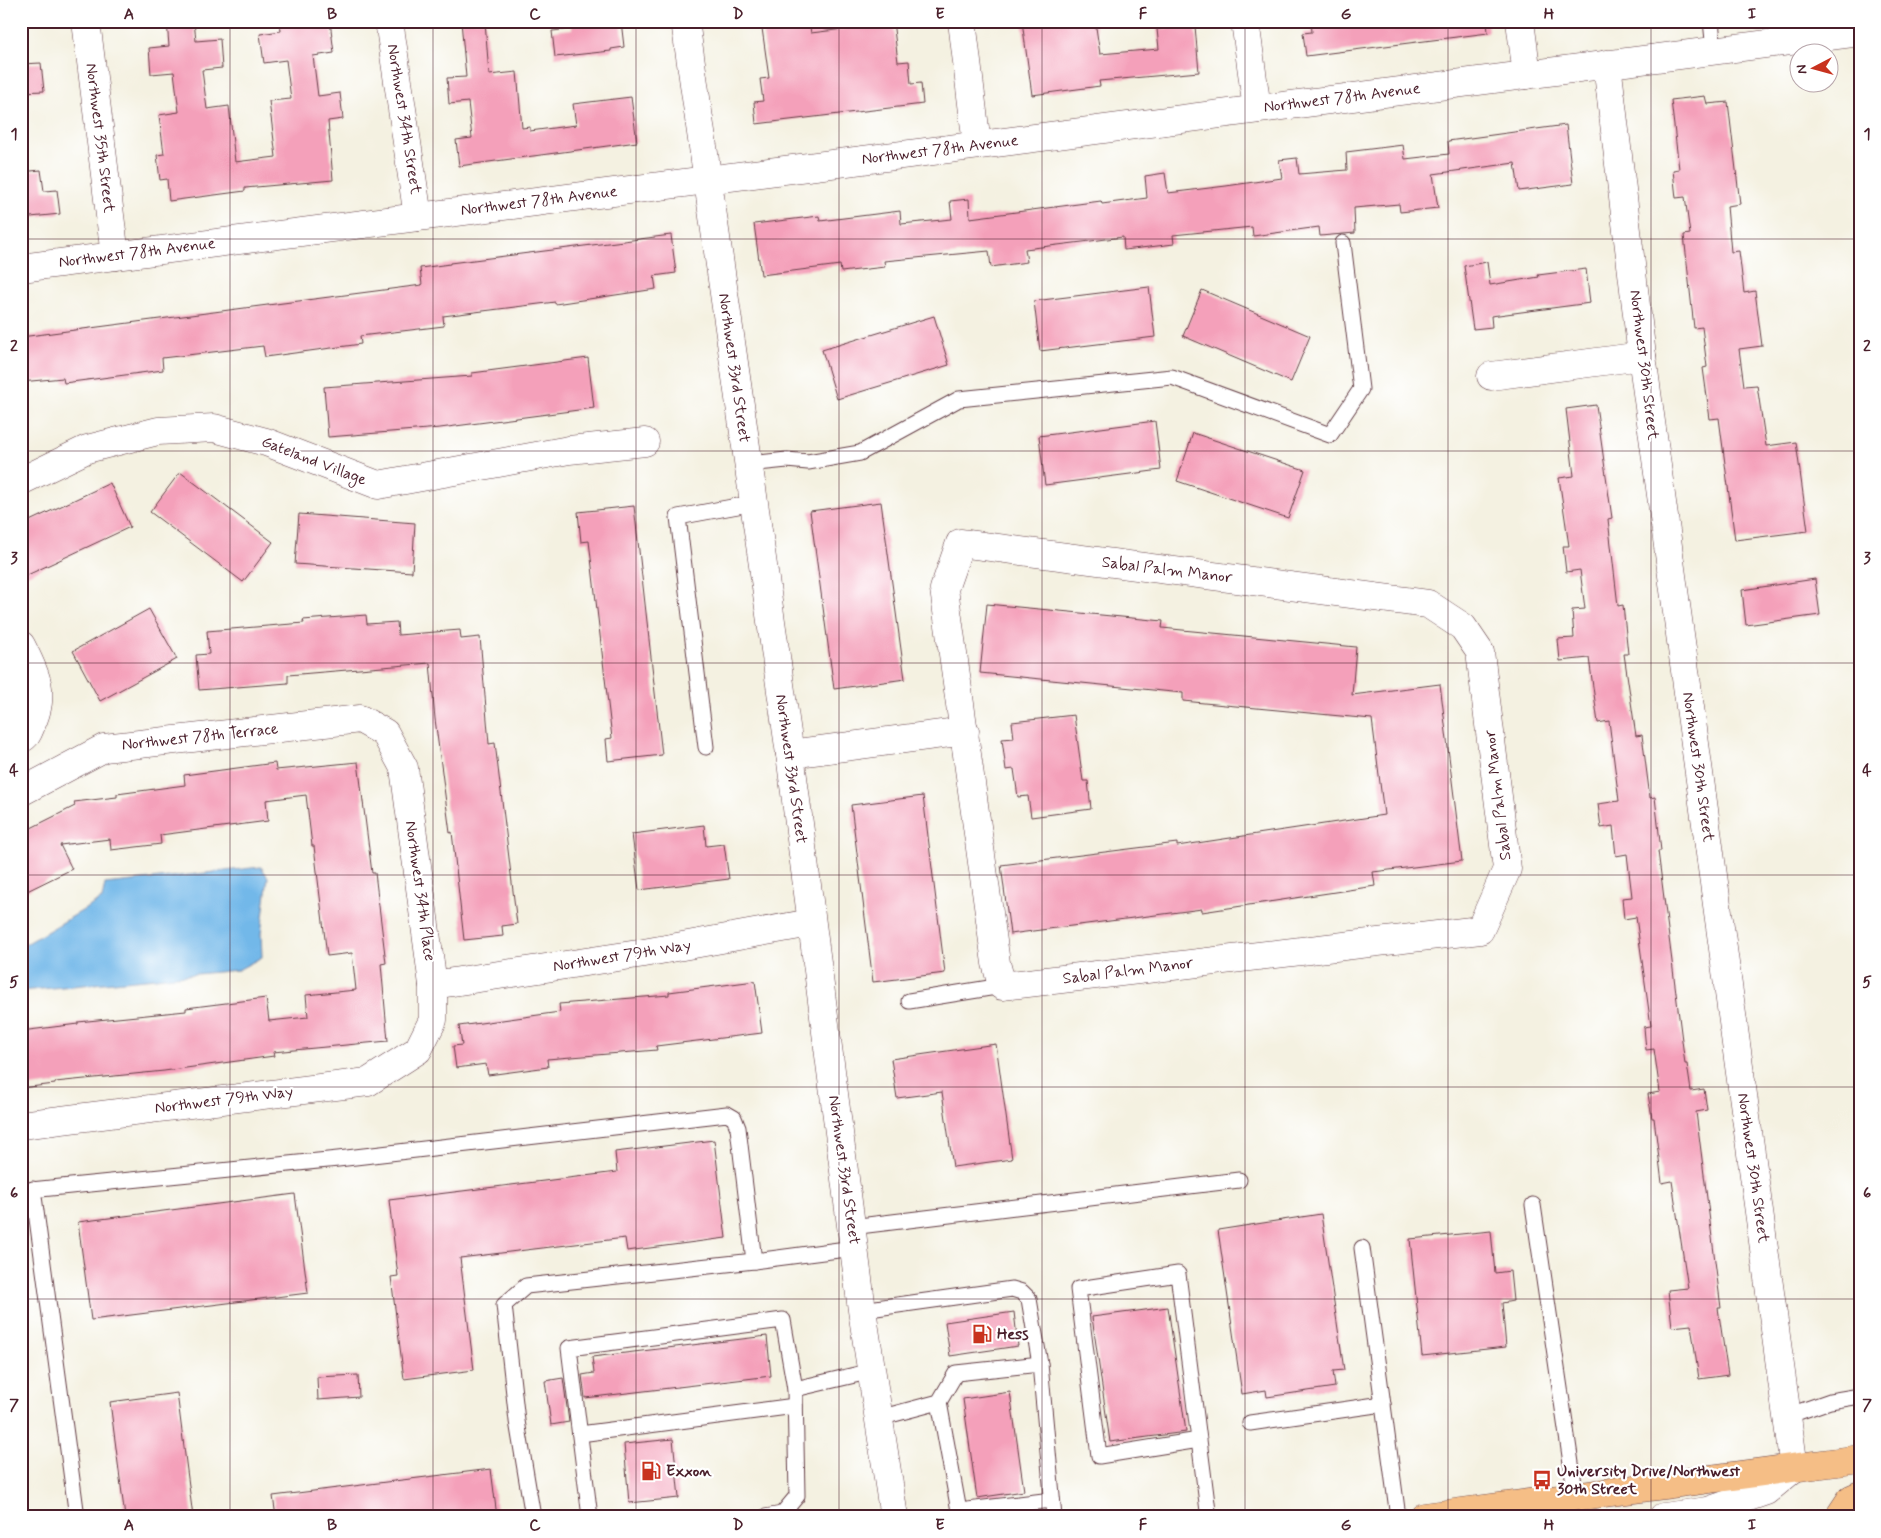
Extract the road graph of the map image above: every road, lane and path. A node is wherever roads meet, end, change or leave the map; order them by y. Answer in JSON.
{"nodes":[{"id":1,"x":86,"y":21,"type":"edge"},
{"id":2,"x":389,"y":21,"type":"edge"},
{"id":3,"x":685,"y":21,"type":"edge"},
{"id":4,"x":962,"y":21,"type":"edge"},
{"id":5,"x":1245,"y":21,"type":"edge"},
{"id":6,"x":1520,"y":21,"type":"edge"},
{"id":7,"x":1711,"y":21,"type":"edge"},
{"id":8,"x":1860,"y":32,"type":"edge"},
{"id":9,"x":1714,"y":50,"type":"junction"},
{"id":10,"x":1607,"y":64,"type":"junction"},
{"id":11,"x":1527,"y":75,"type":"junction"},
{"id":12,"x":1256,"y":109,"type":"junction"},
{"id":13,"x":977,"y":145,"type":"junction"},
{"id":14,"x":706,"y":179,"type":"junction"},
{"id":15,"x":418,"y":217,"type":"junction"},
{"id":16,"x":1343,"y":243,"type":"dead end"},
{"id":17,"x":115,"y":256,"type":"junction"},
{"id":18,"x":21,"y":268,"type":"edge"},
{"id":19,"x":1642,"y":356,"type":"junction"},
{"id":20,"x":1491,"y":376,"type":"dead end"},
{"id":21,"x":644,"y":442,"type":"dead end"},
{"id":22,"x":748,"y":464,"type":"junction"},
{"id":23,"x":21,"y":481,"type":"edge"},
{"id":24,"x":754,"y":503,"type":"junction"},
{"id":25,"x":21,"y":645,"type":"edge"},
{"id":26,"x":965,"y":731,"type":"junction"},
{"id":27,"x":385,"y":733,"type":"joint"},
{"id":28,"x":21,"y":739,"type":"edge"},
{"id":29,"x":706,"y":747,"type":"dead end"},
{"id":30,"x":790,"y":754,"type":"junction"},
{"id":31,"x":21,"y":792,"type":"edge"},
{"id":32,"x":811,"y":923,"type":"junction"},
{"id":33,"x":433,"y":985,"type":"junction"},
{"id":34,"x":1002,"y":986,"type":"junction"},
{"id":35,"x":909,"y":1001,"type":"dead end"},
{"id":36,"x":418,"y":1050,"type":"joint"},
{"id":37,"x":21,"y":1125,"type":"edge"},
{"id":38,"x":1239,"y":1180,"type":"dead end"},
{"id":39,"x":27,"y":1190,"type":"edge"},
{"id":40,"x":1533,"y":1204,"type":"dead end"},
{"id":41,"x":852,"y":1238,"type":"junction"},
{"id":42,"x":1362,"y":1248,"type":"dead end"},
{"id":43,"x":754,"y":1261,"type":"junction"},
{"id":44,"x":862,"y":1310,"type":"junction"},
{"id":45,"x":1040,"y":1364,"type":"junction"},
{"id":46,"x":872,"y":1371,"type":"junction"},
{"id":47,"x":795,"y":1389,"type":"junction"},
{"id":48,"x":1860,"y":1396,"type":"edge"},
{"id":49,"x":939,"y":1402,"type":"junction"},
{"id":50,"x":1383,"y":1404,"type":"junction"},
{"id":51,"x":795,"y":1406,"type":"junction"},
{"id":52,"x":1787,"y":1416,"type":"junction"},
{"id":53,"x":879,"y":1418,"type":"junction"},
{"id":54,"x":1250,"y":1423,"type":"dead end"},
{"id":55,"x":580,"y":1434,"type":"junction"},
{"id":56,"x":1199,"y":1440,"type":"junction"},
{"id":57,"x":1860,"y":1460,"type":"edge"},
{"id":58,"x":1794,"y":1468,"type":"junction"},
{"id":59,"x":1860,"y":1495,"type":"edge"},
{"id":60,"x":1576,"y":1497,"type":"junction"},
{"id":61,"x":1052,"y":1500,"type":"junction"},
{"id":62,"x":77,"y":1517,"type":"edge"},
{"id":63,"x":533,"y":1517,"type":"edge"},
{"id":64,"x":590,"y":1517,"type":"edge"},
{"id":65,"x":766,"y":1517,"type":"edge"},
{"id":66,"x":894,"y":1517,"type":"edge"},
{"id":67,"x":1054,"y":1517,"type":"edge"},
{"id":68,"x":1210,"y":1517,"type":"edge"},
{"id":69,"x":1398,"y":1517,"type":"edge"},
{"id":70,"x":1424,"y":1517,"type":"edge"},
{"id":71,"x":1663,"y":1517,"type":"edge"},
{"id":72,"x":1839,"y":1517,"type":"edge"}],
"edges":[{"from":1,"to":17,"type":"street","name":"Northwest 35th Street"},
{"from":2,"to":15,"type":"street","name":"Northwest 34th Street"},
{"from":3,"to":14,"type":"street","name":"Northwest 33rd Street"},
{"from":4,"to":13,"type":"street"},
{"from":5,"to":12,"type":"street"},
{"from":6,"to":11,"type":"street"},
{"from":7,"to":9,"type":"lane"},
{"from":8,"to":9,"type":"street","name":"Northwest 78th Avenue"},
{"from":9,"to":10,"type":"street","name":"Northwest 78th Avenue"},
{"from":10,"to":11,"type":"street","name":"Northwest 78th Avenue"},
{"from":10,"to":19,"type":"street","name":"Northwest 30th Street"},
{"from":11,"to":12,"type":"street","name":"Northwest 78th Avenue"},
{"from":12,"to":13,"type":"street","name":"Northwest 78th Avenue"},
{"from":13,"to":14,"type":"street","name":"Northwest 78th Avenue"},
{"from":14,"to":15,"type":"street","name":"Northwest 78th Avenue"},
{"from":14,"to":22,"type":"street","name":"Northwest 33rd Street"},
{"from":15,"to":17,"type":"street","name":"Northwest 78th Avenue"},
{"from":16,"to":22,"type":"lane"},
{"from":17,"to":18,"type":"street","name":"Northwest 78th Avenue"},
{"from":19,"to":20,"type":"street"},
{"from":19,"to":52,"type":"street","name":"Northwest 30th Street"},
{"from":21,"to":23,"type":"street","name":"Gateland Village"},
{"from":22,"to":24,"type":"street","name":"Northwest 33rd Street"},
{"from":24,"to":29,"type":"lane"},
{"from":24,"to":30,"type":"street","name":"Northwest 33rd Street"},
{"from":25,"to":28,"type":"street"},
{"from":26,"to":30,"type":"street"},
{"from":26,"to":34,"type":"street","name":"Sabal Palm Manor"},
{"from":26,"to":34,"type":"street","name":"Sabal Palm Manor"},
{"from":27,"to":31,"type":"street","name":"Northwest 78th Terrace"},
{"from":27,"to":33,"type":"street","name":"Northwest 34th Place"},
{"from":30,"to":32,"type":"street","name":"Northwest 33rd Street"},
{"from":32,"to":33,"type":"street","name":"Northwest 79th Way"},
{"from":32,"to":41,"type":"street","name":"Northwest 33rd Street"},
{"from":33,"to":36,"type":"street","name":"Northwest 34th Place"},
{"from":34,"to":35,"type":"lane"},
{"from":36,"to":37,"type":"street","name":"Northwest 79th Way"},
{"from":38,"to":41,"type":"lane"},
{"from":39,"to":43,"type":"lane"},
{"from":39,"to":62,"type":"lane"},
{"from":40,"to":60,"type":"lane"},
{"from":41,"to":43,"type":"lane"},
{"from":41,"to":44,"type":"street","name":"Northwest 33rd Street"},
{"from":42,"to":50,"type":"lane"},
{"from":43,"to":63,"type":"lane"},
{"from":44,"to":45,"type":"lane"},
{"from":44,"to":46,"type":"street","name":"Northwest 33rd Street"},
{"from":45,"to":49,"type":"lane"},
{"from":45,"to":61,"type":"lane"},
{"from":46,"to":47,"type":"lane"},
{"from":46,"to":53,"type":"street","name":"Northwest 33rd Street"},
{"from":47,"to":51,"type":"lane"},
{"from":47,"to":55,"type":"lane"},
{"from":48,"to":52,"type":"lane"},
{"from":49,"to":53,"type":"lane"},
{"from":49,"to":61,"type":"lane"},
{"from":50,"to":54,"type":"lane"},
{"from":50,"to":69,"type":"lane"},
{"from":51,"to":55,"type":"lane"},
{"from":51,"to":65,"type":"lane"},
{"from":52,"to":58,"type":"street","name":"Northwest 30th Street"},
{"from":53,"to":66,"type":"street","name":"Northwest 33rd Street"},
{"from":55,"to":64,"type":"lane"},
{"from":56,"to":56,"type":"lane"},
{"from":56,"to":68,"type":"lane"},
{"from":57,"to":58,"type":"main road"},
{"from":58,"to":60,"type":"main road"},
{"from":58,"to":71,"type":"street"},
{"from":59,"to":72,"type":"main road"},
{"from":60,"to":70,"type":"main road"},
{"from":61,"to":67,"type":"lane"}]}
